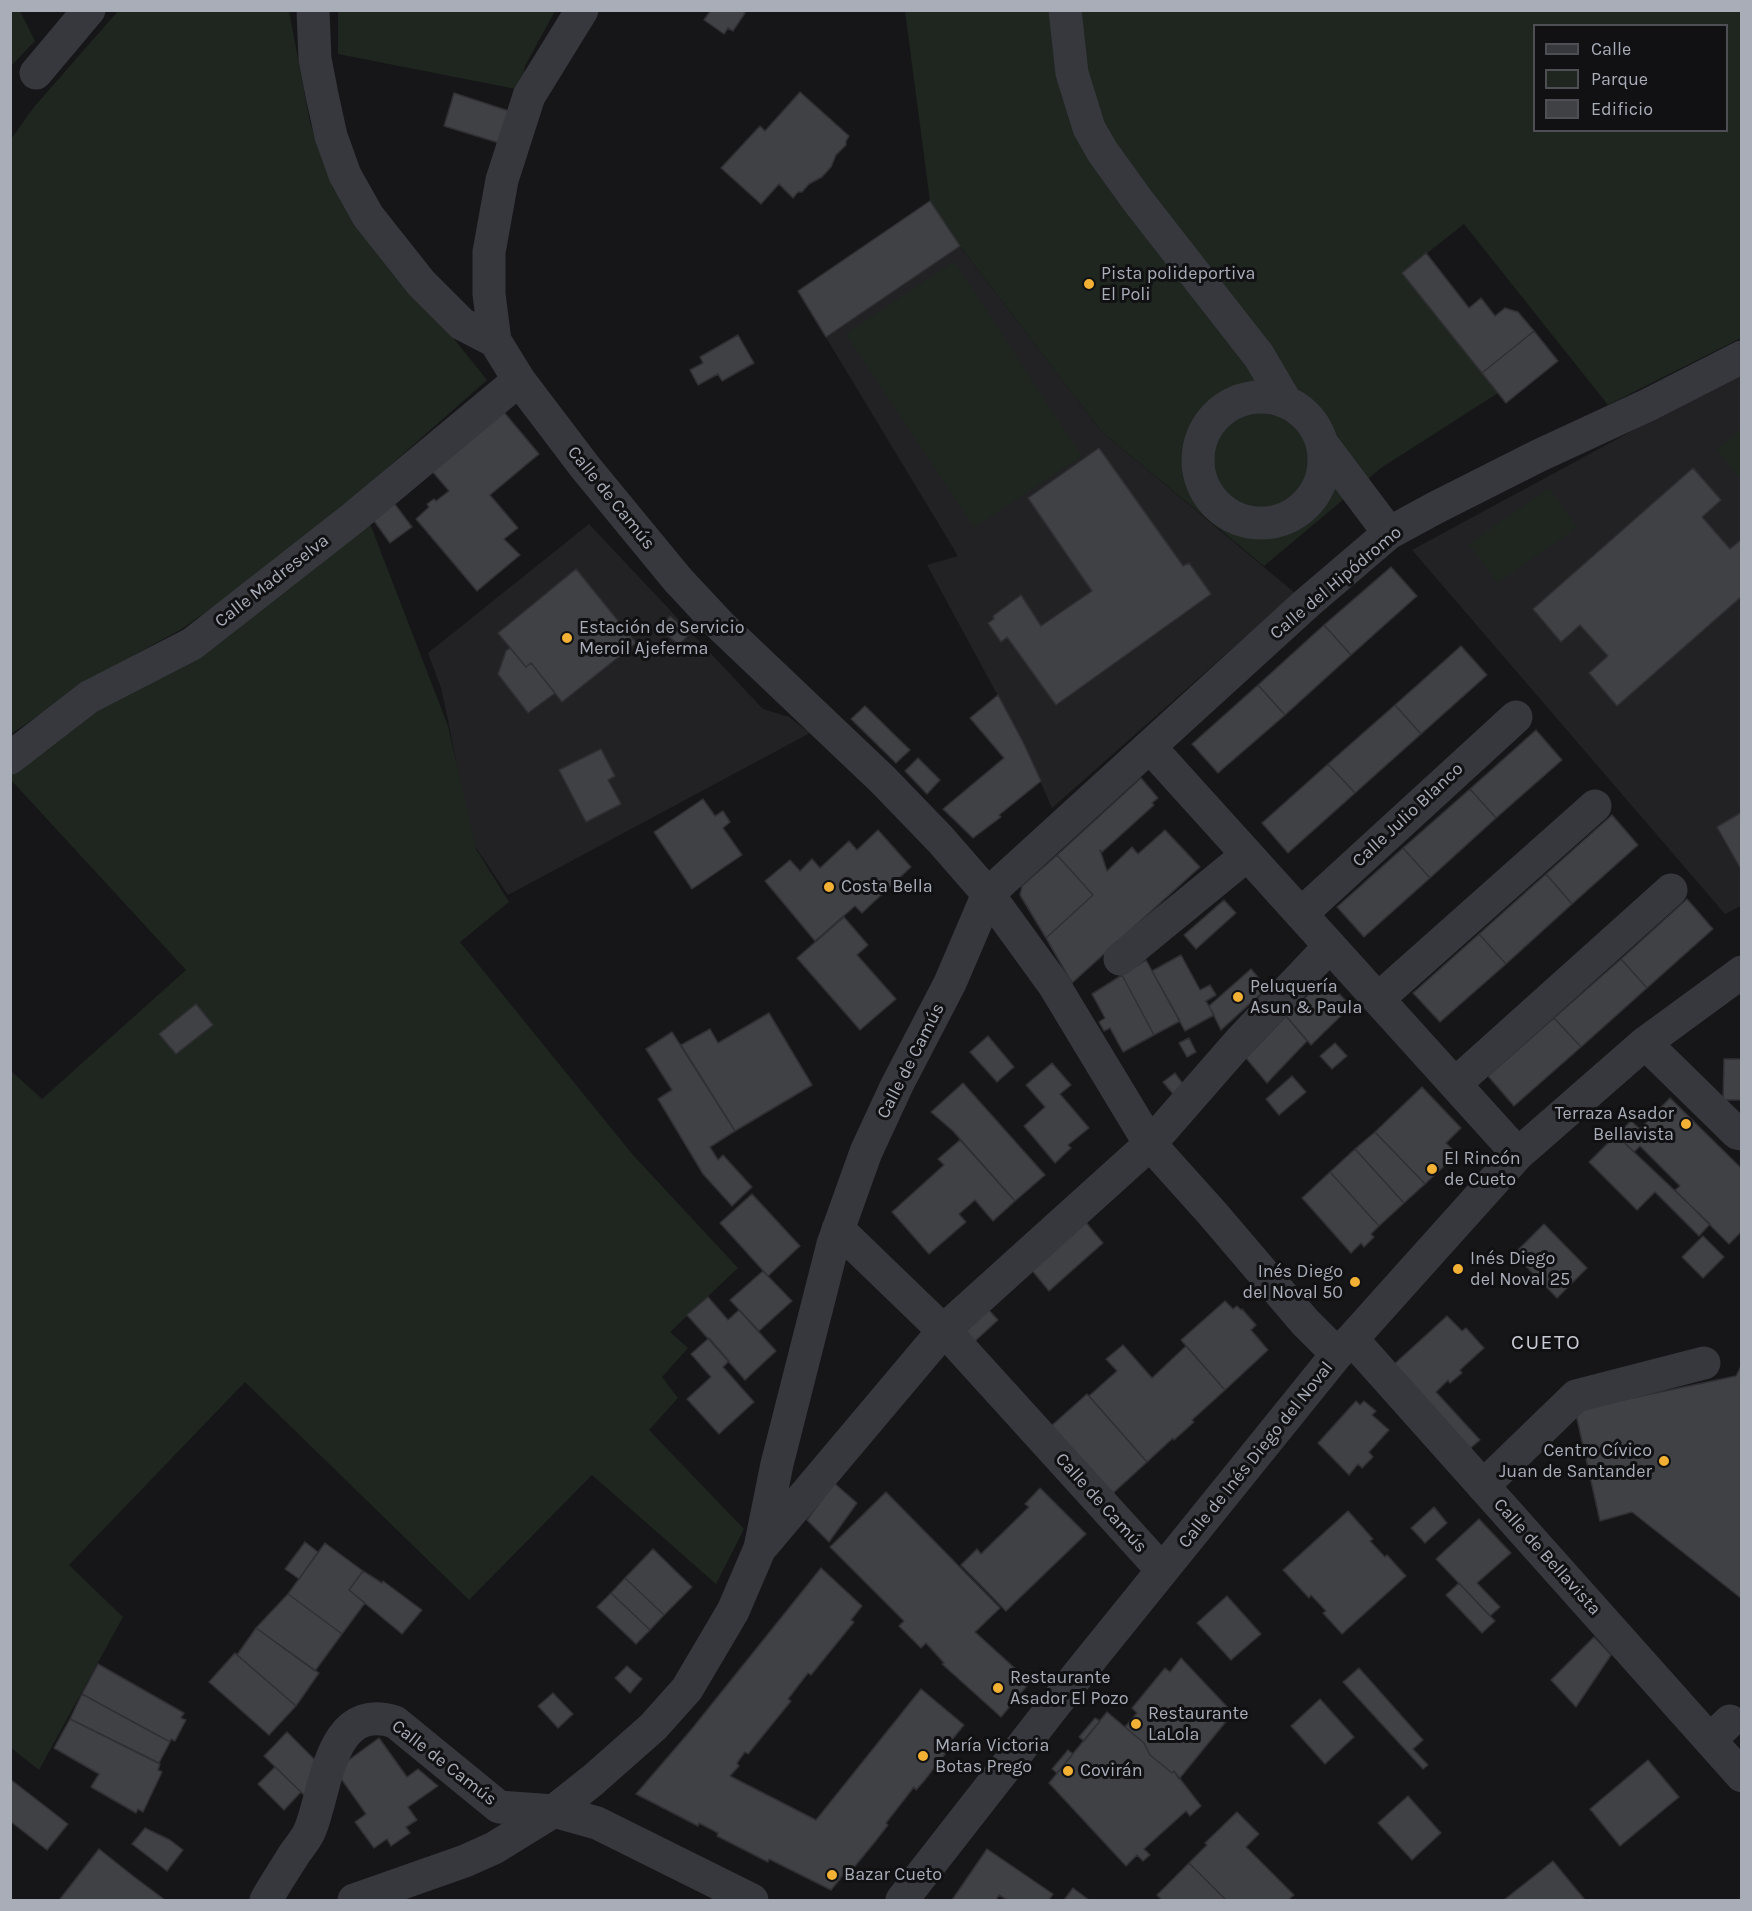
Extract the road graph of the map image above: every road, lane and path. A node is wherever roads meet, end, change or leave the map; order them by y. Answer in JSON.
{"nodes":[{"id":1,"x":313,"y":10,"type":"edge"},
{"id":2,"x":582,"y":10,"type":"edge"},
{"id":3,"x":1065,"y":10,"type":"edge"},
{"id":4,"x":78,"y":14,"type":"edge"},
{"id":5,"x":36,"y":73,"type":"dead end"},
{"id":6,"x":495,"y":341,"type":"junction"},
{"id":7,"x":1742,"y":357,"type":"edge"},
{"id":8,"x":519,"y":380,"type":"junction"},
{"id":9,"x":1286,"y":402,"type":"junction"},
{"id":10,"x":1323,"y":445,"type":"junction"},
{"id":11,"x":1389,"y":533,"type":"junction"},
{"id":12,"x":1516,"y":717,"type":"dead end"},
{"id":13,"x":1150,"y":747,"type":"junction"},
{"id":14,"x":10,"y":758,"type":"edge"},
{"id":15,"x":1596,"y":806,"type":"dead end"},
{"id":16,"x":1247,"y":855,"type":"junction"},
{"id":17,"x":1671,"y":890,"type":"dead end"},
{"id":18,"x":988,"y":894,"type":"junction"},
{"id":19,"x":1301,"y":914,"type":"junction"},
{"id":20,"x":1330,"y":946,"type":"junction"},
{"id":21,"x":1120,"y":959,"type":"dead end"},
{"id":22,"x":1742,"y":972,"type":"edge"},
{"id":23,"x":1378,"y":999,"type":"junction"},
{"id":24,"x":1646,"y":1042,"type":"junction"},
{"id":25,"x":1455,"y":1084,"type":"junction"},
{"id":26,"x":1740,"y":1135,"type":"edge"},
{"id":27,"x":1150,"y":1144,"type":"junction"},
{"id":28,"x":1518,"y":1154,"type":"junction"},
{"id":29,"x":838,"y":1229,"type":"junction"},
{"id":30,"x":944,"y":1330,"type":"junction"},
{"id":31,"x":1345,"y":1346,"type":"junction"},
{"id":32,"x":1704,"y":1363,"type":"dead end"},
{"id":33,"x":1483,"y":1485,"type":"junction"},
{"id":34,"x":760,"y":1548,"type":"junction"},
{"id":35,"x":1162,"y":1570,"type":"junction"},
{"id":36,"x":1742,"y":1776,"type":"edge"},
{"id":37,"x":554,"y":1810,"type":"junction"},
{"id":38,"x":266,"y":1900,"type":"edge"},
{"id":39,"x":354,"y":1900,"type":"edge"},
{"id":40,"x":752,"y":1900,"type":"edge"},
{"id":41,"x":902,"y":1900,"type":"edge"}],
"edges":[{"from":1,"to":6,"type":"street"},
{"from":2,"to":6,"type":"street","name":"Calle de Camús"},
{"from":3,"to":9,"type":"street"},
{"from":4,"to":5,"type":"street"},
{"from":6,"to":8,"type":"street","name":"Calle de Camús"},
{"from":7,"to":11,"type":"street","name":"Calle del Hipódromo"},
{"from":8,"to":14,"type":"street","name":"Calle Madreselva"},
{"from":8,"to":18,"type":"street","name":"Calle de Camús"},
{"from":9,"to":10,"type":"street"},
{"from":9,"to":10,"type":"street"},
{"from":10,"to":11,"type":"street"},
{"from":11,"to":13,"type":"street","name":"Calle del Hipódromo"},
{"from":12,"to":19,"type":"street","name":"Calle Julio Blanco"},
{"from":13,"to":16,"type":"street"},
{"from":13,"to":18,"type":"street","name":"Calle del Hipódromo"},
{"from":15,"to":23,"type":"street"},
{"from":16,"to":19,"type":"street"},
{"from":16,"to":21,"type":"street"},
{"from":17,"to":25,"type":"street"},
{"from":18,"to":27,"type":"street","name":"Calle de Camús"},
{"from":18,"to":29,"type":"street","name":"Calle de Camús"},
{"from":19,"to":20,"type":"street"},
{"from":20,"to":23,"type":"street"},
{"from":20,"to":27,"type":"street","name":"Calle de Camús"},
{"from":22,"to":24,"type":"street","name":"Calle de Inés Diego del Noval"},
{"from":23,"to":25,"type":"street"},
{"from":24,"to":26,"type":"street"},
{"from":24,"to":28,"type":"street","name":"Calle de Inés Diego del Noval"},
{"from":25,"to":28,"type":"street"},
{"from":27,"to":30,"type":"street","name":"Calle de Camús"},
{"from":27,"to":31,"type":"street","name":"Calle de Camús"},
{"from":28,"to":31,"type":"street","name":"Calle de Inés Diego del Noval"},
{"from":29,"to":30,"type":"street","name":"Calle de Camús"},
{"from":29,"to":34,"type":"street","name":"Calle de Camús"},
{"from":30,"to":34,"type":"street","name":"Calle de Camús"},
{"from":30,"to":35,"type":"street","name":"Calle de Camús"},
{"from":31,"to":33,"type":"street","name":"Calle de Bellavista"},
{"from":31,"to":35,"type":"street","name":"Calle de Inés Diego del Noval"},
{"from":32,"to":33,"type":"street"},
{"from":33,"to":36,"type":"street","name":"Calle de Bellavista"},
{"from":34,"to":37,"type":"street","name":"Calle de Camús"},
{"from":35,"to":41,"type":"street","name":"Calle de Inés Diego del Noval"},
{"from":37,"to":38,"type":"street","name":"Calle de Camús"},
{"from":37,"to":39,"type":"street","name":"Calle de Camús"},
{"from":37,"to":40,"type":"street","name":"Calle de Camús"}]}
